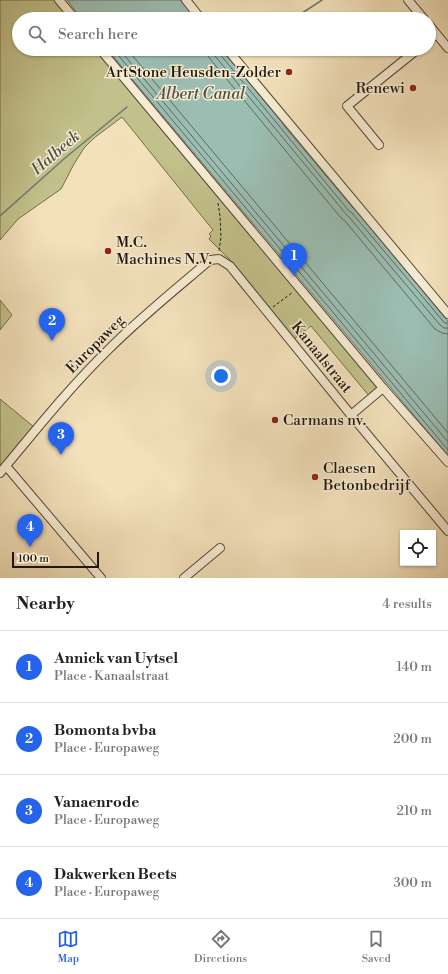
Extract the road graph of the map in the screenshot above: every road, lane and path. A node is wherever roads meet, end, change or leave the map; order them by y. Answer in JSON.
{"nodes":[{"id":1,"x":59,"y":0,"type":"edge"},
{"id":2,"x":186,"y":0,"type":"edge"},
{"id":3,"x":408,"y":0,"type":"edge"},
{"id":4,"x":69,"y":12,"type":"edge"},
{"id":5,"x":195,"y":12,"type":"edge"},
{"id":6,"x":418,"y":12,"type":"edge"},
{"id":7,"x":436,"y":34,"type":"edge"},
{"id":8,"x":448,"y":48,"type":"edge"},
{"id":9,"x":106,"y":56,"type":"edge"},
{"id":10,"x":232,"y":56,"type":"edge"},
{"id":11,"x":409,"y":56,"type":"edge"},
{"id":12,"x":379,"y":145,"type":"dead end"},
{"id":13,"x":218,"y":203,"type":"dead end"},
{"id":14,"x":218,"y":259,"type":"junction"},
{"id":15,"x":299,"y":287,"type":"junction"},
{"id":16,"x":266,"y":312,"type":"junction"},
{"id":17,"x":448,"y":314,"type":"edge"},
{"id":18,"x":384,"y":388,"type":"junction"},
{"id":19,"x":351,"y":415,"type":"junction"},
{"id":20,"x":448,"y":462,"type":"edge"},
{"id":21,"x":6,"y":466,"type":"junction"},
{"id":22,"x":0,"y":473,"type":"edge"},
{"id":23,"x":448,"y":531,"type":"edge"},
{"id":24,"x":220,"y":548,"type":"dead end"},
{"id":25,"x":100,"y":578,"type":"edge"},
{"id":26,"x":184,"y":578,"type":"edge"}],
"edges":[{"from":1,"to":4,"type":"street"},
{"from":2,"to":5,"type":"street"},
{"from":3,"to":6,"type":"street"},
{"from":7,"to":8,"type":"street"},
{"from":9,"to":15,"type":"street"},
{"from":10,"to":17,"type":"street"},
{"from":11,"to":12,"type":"street"},
{"from":13,"to":14,"type":"path"},
{"from":14,"to":16,"type":"street","name":"Kanaalstraat"},
{"from":14,"to":21,"type":"street","name":"Europaweg"},
{"from":15,"to":16,"type":"path"},
{"from":15,"to":18,"type":"street"},
{"from":16,"to":19,"type":"street","name":"Kanaalstraat"},
{"from":18,"to":19,"type":"street"},
{"from":18,"to":20,"type":"street"},
{"from":19,"to":23,"type":"street","name":"Kanaalstraat"},
{"from":21,"to":22,"type":"street","name":"Europaweg"},
{"from":21,"to":25,"type":"street"},
{"from":24,"to":26,"type":"street"}]}
